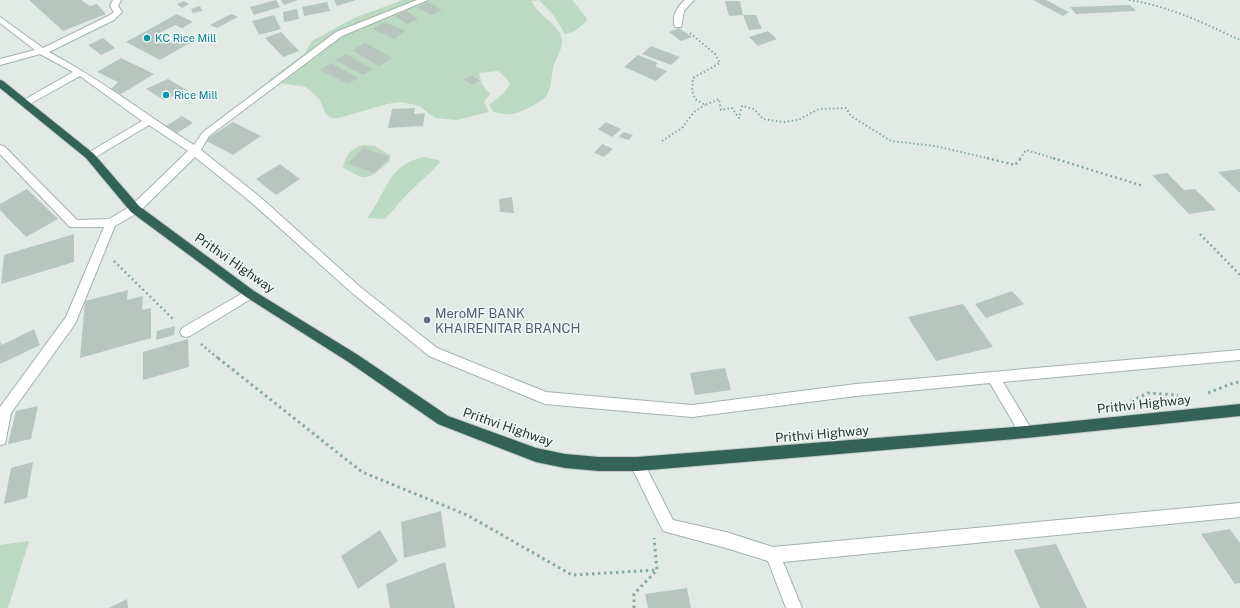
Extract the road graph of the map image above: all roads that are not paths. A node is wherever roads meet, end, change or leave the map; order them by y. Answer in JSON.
{"nodes":[{"id":1,"x":117,"y":0,"type":"edge"},
{"id":2,"x":424,"y":0,"type":"edge"},
{"id":3,"x":690,"y":0,"type":"edge"},
{"id":4,"x":0,"y":19,"type":"edge"},
{"id":5,"x":678,"y":25,"type":"dead end"},
{"id":6,"x":43,"y":52,"type":"junction"},
{"id":7,"x":0,"y":62,"type":"edge"},
{"id":8,"x":80,"y":72,"type":"junction"},
{"id":9,"x":0,"y":83,"type":"edge"},
{"id":10,"x":25,"y":103,"type":"junction"},
{"id":11,"x":148,"y":121,"type":"junction"},
{"id":12,"x":0,"y":148,"type":"edge"},
{"id":13,"x":195,"y":151,"type":"junction"},
{"id":14,"x":90,"y":156,"type":"junction"},
{"id":15,"x":135,"y":209,"type":"junction"},
{"id":16,"x":111,"y":223,"type":"junction"},
{"id":17,"x":250,"y":294,"type":"junction"},
{"id":18,"x":186,"y":332,"type":"road end"},
{"id":19,"x":1240,"y":355,"type":"edge"},
{"id":20,"x":993,"y":377,"type":"junction"},
{"id":21,"x":1240,"y":410,"type":"edge"},
{"id":22,"x":1026,"y":432,"type":"junction"},
{"id":23,"x":0,"y":439,"type":"edge"},
{"id":24,"x":636,"y":464,"type":"junction"},
{"id":25,"x":1240,"y":510,"type":"edge"},
{"id":26,"x":773,"y":555,"type":"junction"},
{"id":27,"x":794,"y":608,"type":"edge"}],
"edges":[{"from":1,"to":6,"type":"street"},
{"from":2,"to":13,"type":"street"},
{"from":3,"to":5,"type":"street"},
{"from":4,"to":6,"type":"street"},
{"from":6,"to":7,"type":"street"},
{"from":6,"to":8,"type":"street"},
{"from":8,"to":10,"type":"street"},
{"from":8,"to":11,"type":"street"},
{"from":9,"to":10,"type":"highway","name":"Prithvi Highway"},
{"from":10,"to":14,"type":"highway","name":"Prithvi Highway"},
{"from":11,"to":13,"type":"street"},
{"from":11,"to":14,"type":"street"},
{"from":12,"to":16,"type":"street"},
{"from":13,"to":15,"type":"street"},
{"from":13,"to":20,"type":"street"},
{"from":14,"to":15,"type":"highway","name":"Prithvi Highway"},
{"from":15,"to":16,"type":"street"},
{"from":15,"to":17,"type":"highway","name":"Prithvi Highway"},
{"from":16,"to":23,"type":"street"},
{"from":17,"to":18,"type":"street"},
{"from":17,"to":24,"type":"highway","name":"Prithvi Highway"},
{"from":19,"to":20,"type":"street"},
{"from":20,"to":22,"type":"street"},
{"from":21,"to":22,"type":"highway","name":"Prithvi Highway"},
{"from":22,"to":24,"type":"highway","name":"Prithvi Highway"},
{"from":24,"to":26,"type":"street"},
{"from":25,"to":26,"type":"street"},
{"from":26,"to":27,"type":"street"}]}
